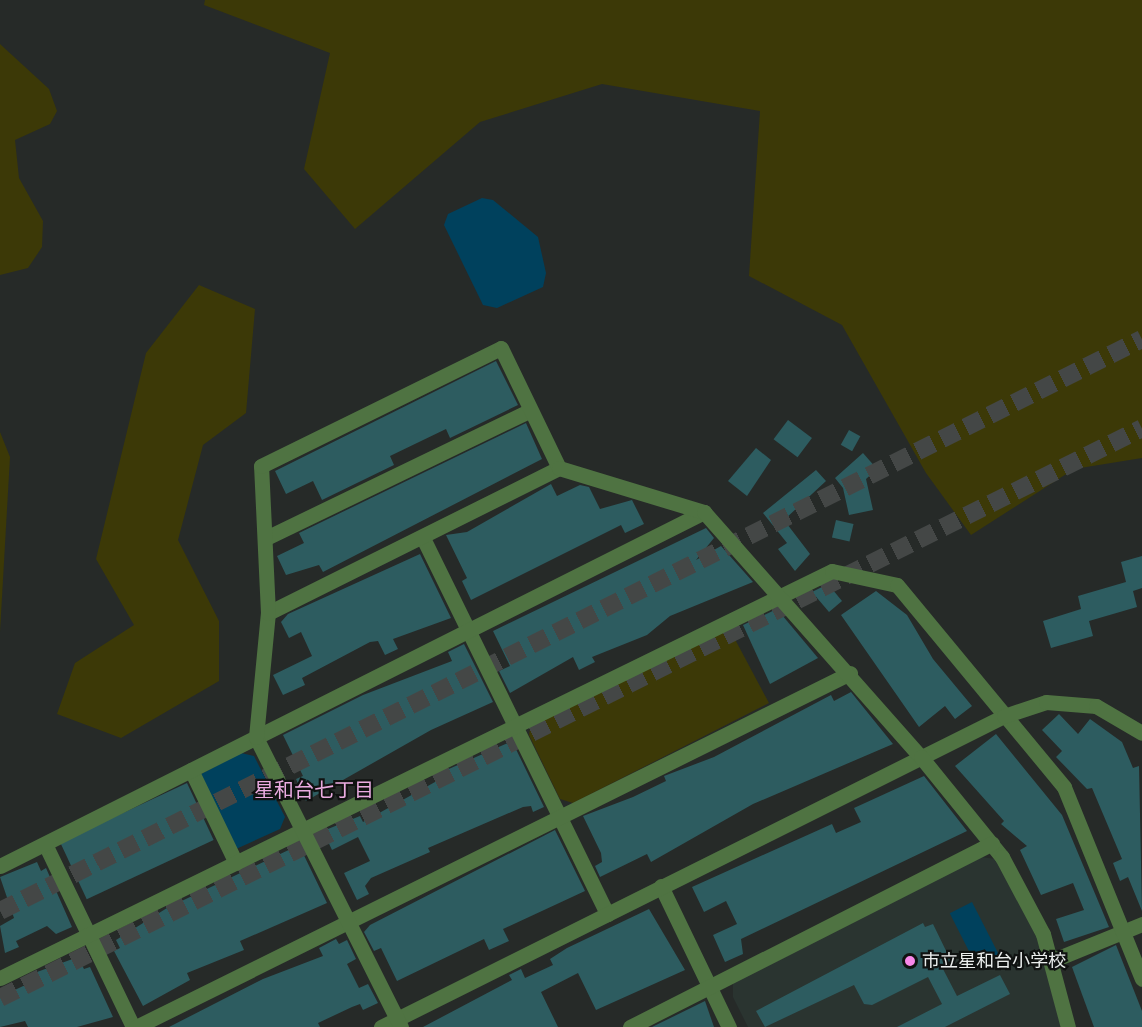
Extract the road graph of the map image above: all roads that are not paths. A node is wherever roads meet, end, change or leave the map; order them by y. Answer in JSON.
{"nodes":[{"id":1,"x":529,"y":411,"type":"junction"},
{"id":2,"x":559,"y":468,"type":"junction"},
{"id":3,"x":704,"y":512,"type":"junction"},
{"id":4,"x":266,"y":538,"type":"junction"},
{"id":5,"x":423,"y":538,"type":"junction"},
{"id":6,"x":784,"y":598,"type":"junction"},
{"id":7,"x":268,"y":613,"type":"junction"},
{"id":8,"x":470,"y":630,"type":"junction"},
{"id":9,"x":850,"y":674,"type":"junction"},
{"id":10,"x":1004,"y":716,"type":"junction"},
{"id":11,"x":514,"y":724,"type":"junction"},
{"id":12,"x":1142,"y":733,"type":"edge"},
{"id":13,"x":256,"y":737,"type":"junction"},
{"id":14,"x":921,"y":757,"type":"junction"},
{"id":15,"x":191,"y":770,"type":"junction"},
{"id":16,"x":560,"y":816,"type":"junction"},
{"id":17,"x":302,"y":831,"type":"junction"},
{"id":18,"x":992,"y":843,"type":"junction"},
{"id":19,"x":45,"y":844,"type":"junction"},
{"id":20,"x":236,"y":863,"type":"junction"},
{"id":21,"x":0,"y":866,"type":"edge"},
{"id":22,"x":661,"y":886,"type":"junction"},
{"id":23,"x":607,"y":914,"type":"junction"},
{"id":24,"x":348,"y":924,"type":"junction"},
{"id":25,"x":1142,"y":924,"type":"edge"},
{"id":26,"x":1123,"y":933,"type":"junction"},
{"id":27,"x":89,"y":935,"type":"junction"},
{"id":28,"x":1051,"y":961,"type":"junction"},
{"id":29,"x":0,"y":978,"type":"edge"},
{"id":30,"x":1142,"y":979,"type":"edge"},
{"id":31,"x":708,"y":985,"type":"junction"},
{"id":32,"x":399,"y":1023,"type":"edge"},
{"id":33,"x":135,"y":1027,"type":"edge"},
{"id":34,"x":381,"y":1027,"type":"edge"},
{"id":35,"x":630,"y":1027,"type":"edge"},
{"id":36,"x":729,"y":1027,"type":"edge"},
{"id":37,"x":1068,"y":1027,"type":"edge"}],
"edges":[{"from":1,"to":2,"type":"street"},
{"from":1,"to":4,"type":"street"},
{"from":1,"to":4,"type":"street"},
{"from":2,"to":3,"type":"street"},
{"from":2,"to":5,"type":"street"},
{"from":3,"to":6,"type":"street"},
{"from":3,"to":8,"type":"street"},
{"from":4,"to":7,"type":"street"},
{"from":5,"to":7,"type":"street"},
{"from":5,"to":8,"type":"street"},
{"from":6,"to":9,"type":"street"},
{"from":6,"to":10,"type":"street"},
{"from":6,"to":11,"type":"street"},
{"from":7,"to":13,"type":"street"},
{"from":8,"to":11,"type":"street"},
{"from":8,"to":13,"type":"street"},
{"from":9,"to":14,"type":"street"},
{"from":9,"to":16,"type":"street"},
{"from":10,"to":12,"type":"street"},
{"from":10,"to":14,"type":"street"},
{"from":10,"to":26,"type":"street"},
{"from":11,"to":16,"type":"street"},
{"from":11,"to":17,"type":"street"},
{"from":13,"to":15,"type":"street"},
{"from":13,"to":17,"type":"street"},
{"from":14,"to":18,"type":"street"},
{"from":14,"to":22,"type":"street"},
{"from":15,"to":19,"type":"street"},
{"from":15,"to":20,"type":"street"},
{"from":16,"to":23,"type":"street"},
{"from":16,"to":24,"type":"street"},
{"from":17,"to":20,"type":"street"},
{"from":17,"to":24,"type":"street"},
{"from":18,"to":28,"type":"street"},
{"from":18,"to":31,"type":"street"},
{"from":19,"to":21,"type":"street"},
{"from":19,"to":27,"type":"street"},
{"from":20,"to":27,"type":"street"},
{"from":22,"to":23,"type":"street"},
{"from":22,"to":31,"type":"street"},
{"from":23,"to":32,"type":"street"},
{"from":24,"to":32,"type":"street"},
{"from":24,"to":33,"type":"street"},
{"from":25,"to":26,"type":"street"},
{"from":26,"to":28,"type":"street"},
{"from":26,"to":30,"type":"street"},
{"from":27,"to":29,"type":"street"},
{"from":27,"to":33,"type":"street"},
{"from":28,"to":37,"type":"street"},
{"from":31,"to":35,"type":"street"},
{"from":31,"to":36,"type":"street"},
{"from":32,"to":34,"type":"street"}]}
